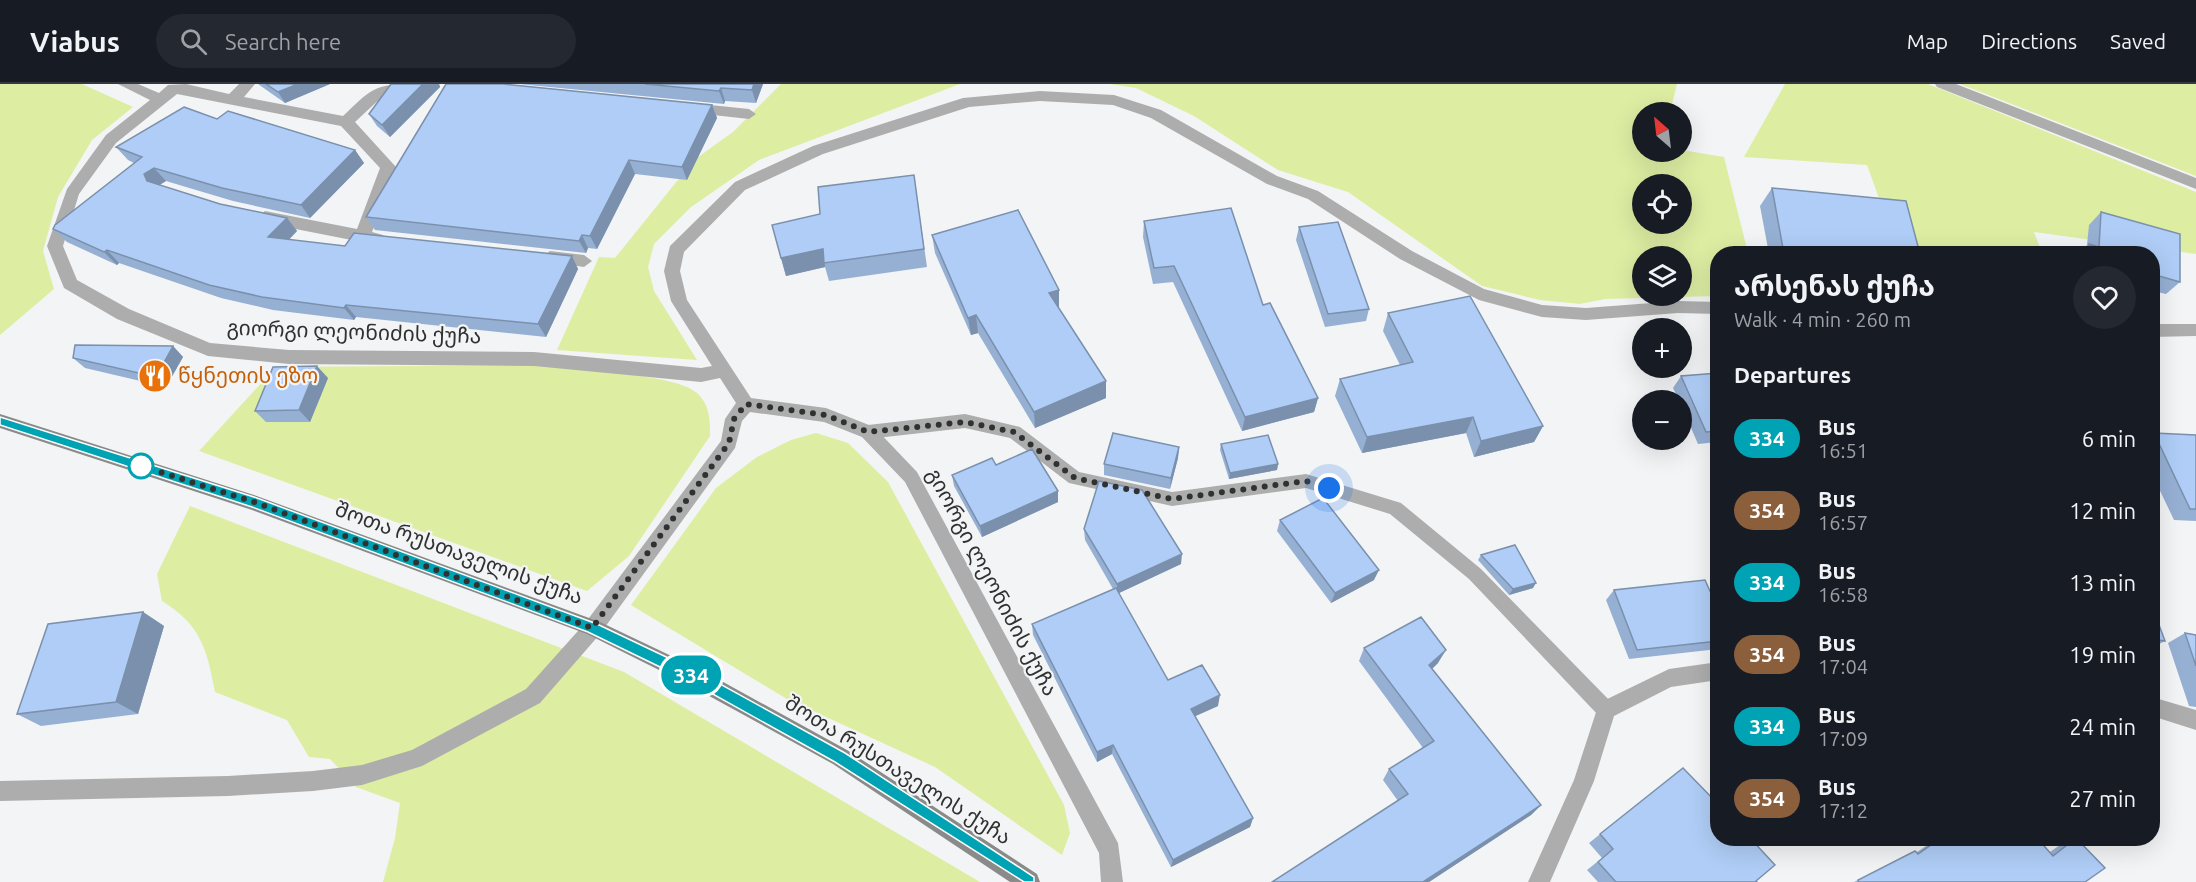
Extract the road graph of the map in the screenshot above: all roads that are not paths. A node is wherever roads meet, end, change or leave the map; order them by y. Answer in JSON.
{"nodes":[{"id":1,"x":125,"y":84,"type":"edge"},
{"id":2,"x":248,"y":84,"type":"edge"},
{"id":3,"x":406,"y":84,"type":"edge"},
{"id":4,"x":1942,"y":84,"type":"edge"},
{"id":5,"x":176,"y":86,"type":"edge"},
{"id":6,"x":160,"y":99,"type":"junction"},
{"id":7,"x":232,"y":100,"type":"junction"},
{"id":8,"x":680,"y":107,"type":"edge"},
{"id":9,"x":749,"y":114,"type":"dead end"},
{"id":10,"x":346,"y":122,"type":"junction"},
{"id":11,"x":2196,"y":184,"type":"edge"},
{"id":12,"x":254,"y":214,"type":"edge"},
{"id":13,"x":362,"y":237,"type":"junction"},
{"id":14,"x":398,"y":241,"type":"edge"},
{"id":15,"x":539,"y":256,"type":"edge"},
{"id":16,"x":585,"y":261,"type":"dead end"},
{"id":17,"x":1710,"y":308,"type":"edge"},
{"id":18,"x":2160,"y":330,"type":"edge"},
{"id":19,"x":2196,"y":330,"type":"edge"},
{"id":20,"x":722,"y":371,"type":"junction"},
{"id":21,"x":746,"y":404,"type":"junction"},
{"id":22,"x":0,"y":421,"type":"edge"},
{"id":23,"x":868,"y":432,"type":"junction"},
{"id":24,"x":592,"y":628,"type":"junction"},
{"id":25,"x":1710,"y":672,"type":"edge"},
{"id":26,"x":2160,"y":709,"type":"edge"},
{"id":27,"x":1606,"y":710,"type":"junction"},
{"id":28,"x":2196,"y":720,"type":"edge"},
{"id":29,"x":0,"y":791,"type":"edge"},
{"id":30,"x":1029,"y":882,"type":"edge"},
{"id":31,"x":1112,"y":882,"type":"edge"},
{"id":32,"x":1539,"y":882,"type":"edge"}],
"edges":[{"from":1,"to":6,"type":"street"},
{"from":2,"to":7,"type":"street"},
{"from":3,"to":10,"type":"street"},
{"from":4,"to":11,"type":"street"},
{"from":5,"to":6,"type":"street","name":"გიორგი ლეონიძის ქუჩა"},
{"from":5,"to":7,"type":"street"},
{"from":6,"to":20,"type":"street","name":"გიორგი ლეონიძის ქუჩა"},
{"from":7,"to":10,"type":"street"},
{"from":8,"to":9,"type":"street"},
{"from":10,"to":13,"type":"street"},
{"from":12,"to":13,"type":"street"},
{"from":13,"to":14,"type":"street"},
{"from":15,"to":16,"type":"street"},
{"from":17,"to":20,"type":"street"},
{"from":18,"to":19,"type":"street"},
{"from":20,"to":21,"type":"street"},
{"from":21,"to":23,"type":"street","name":"გიორგი ლეონიძის ქუჩა"},
{"from":21,"to":24,"type":"street"},
{"from":22,"to":24,"type":"main road","name":"შოთა რუსთაველის ქუჩა"},
{"from":23,"to":27,"type":"lane"},
{"from":23,"to":31,"type":"street","name":"გიორგი ლეონიძის ქუჩა"},
{"from":24,"to":29,"type":"street"},
{"from":24,"to":30,"type":"main road","name":"შოთა რუსთაველის ქუჩა"},
{"from":25,"to":27,"type":"street"},
{"from":26,"to":28,"type":"street"},
{"from":27,"to":32,"type":"street"}]}
